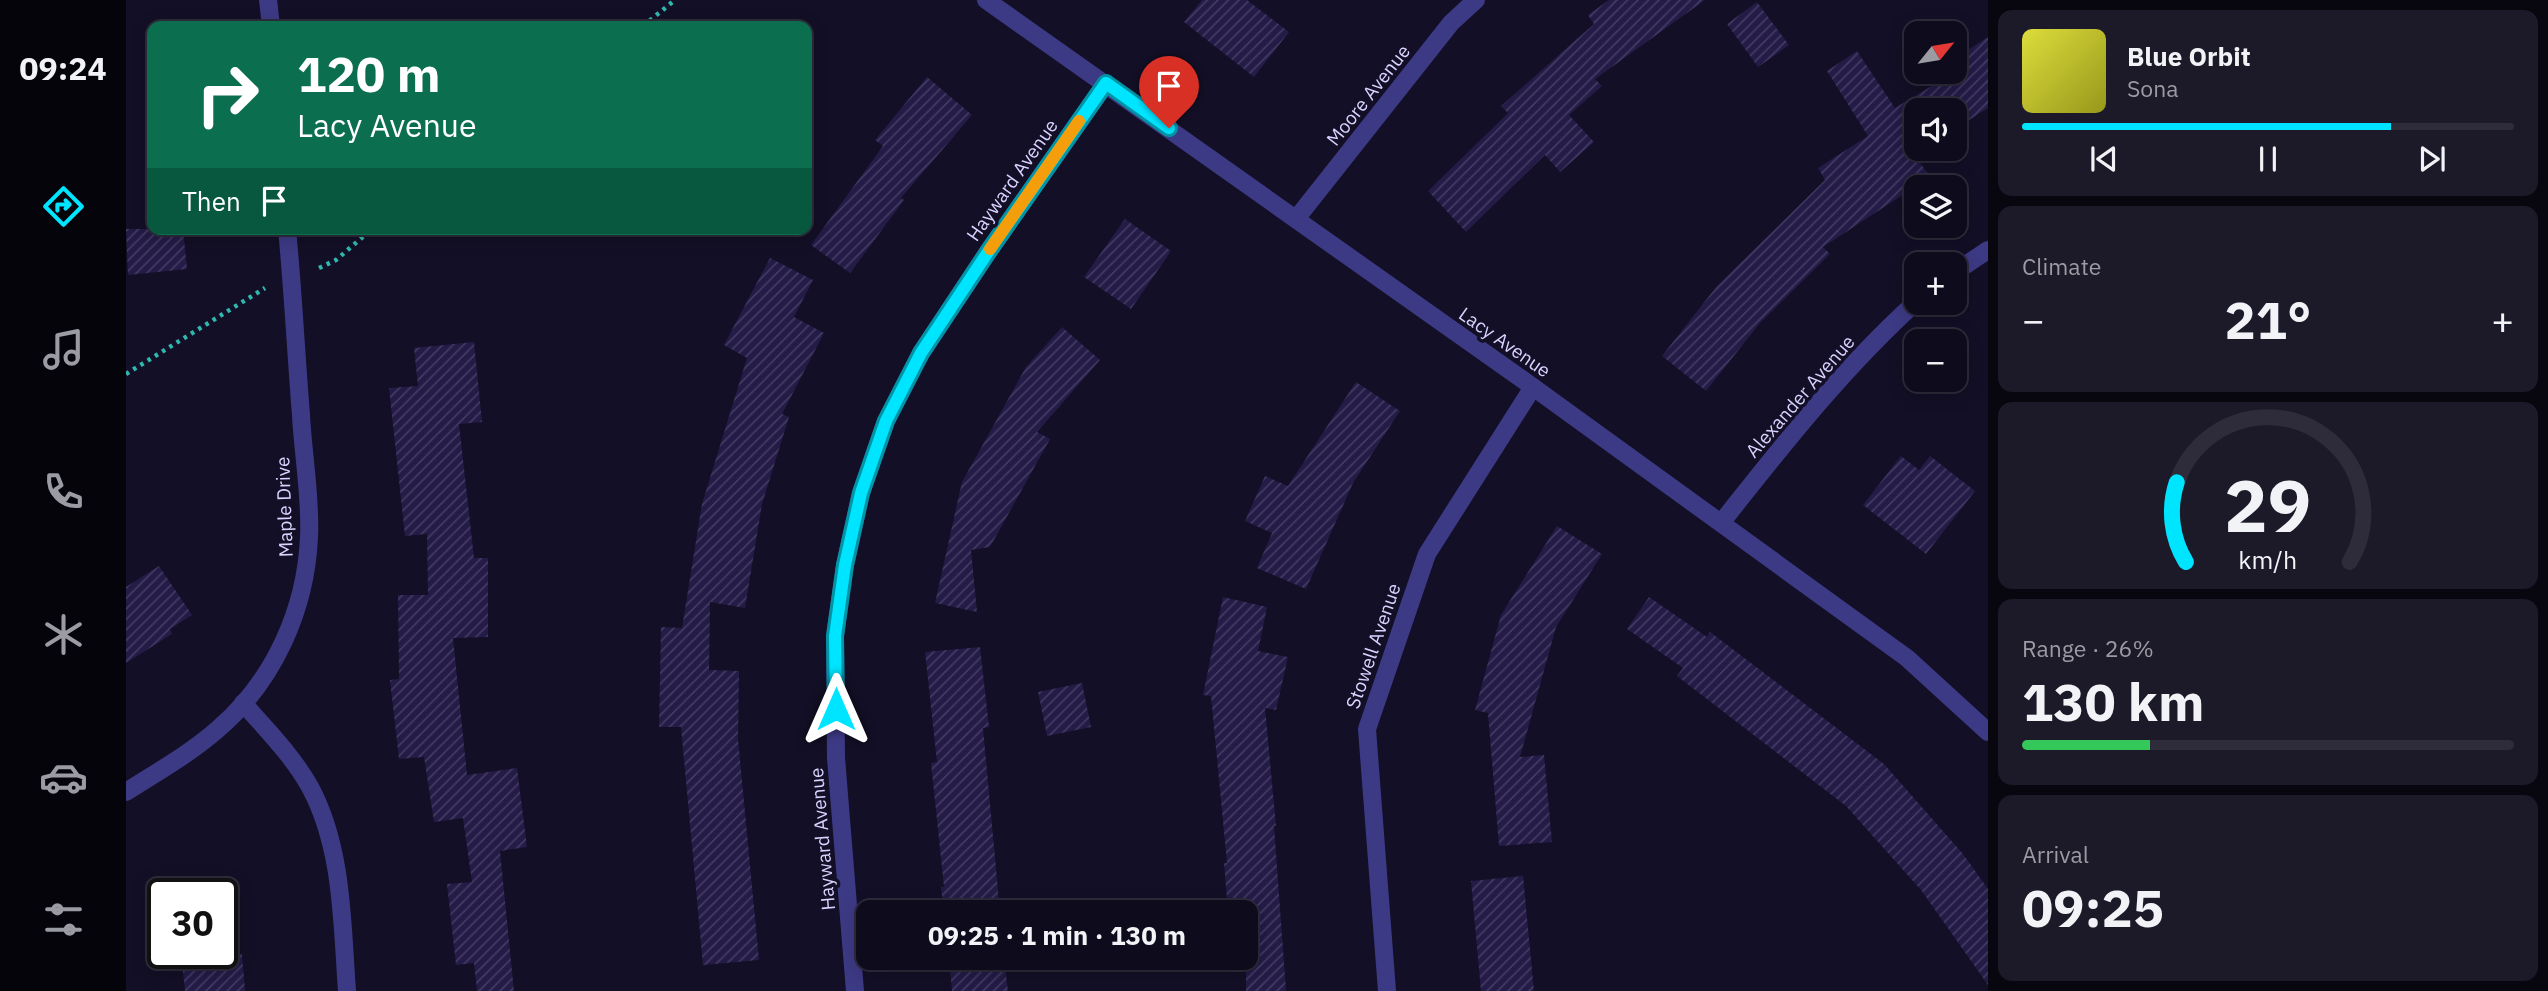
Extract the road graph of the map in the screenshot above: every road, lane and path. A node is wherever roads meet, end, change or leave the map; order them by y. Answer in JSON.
{"nodes":[{"id":1,"x":268,"y":0,"type":"edge"},
{"id":2,"x":675,"y":0,"type":"edge"},
{"id":3,"x":986,"y":0,"type":"edge"},
{"id":4,"x":1476,"y":0,"type":"edge"},
{"id":5,"x":270,"y":21,"type":"edge"},
{"id":6,"x":649,"y":21,"type":"edge"},
{"id":7,"x":1106,"y":83,"type":"junction"},
{"id":8,"x":1296,"y":219,"type":"junction"},
{"id":9,"x":288,"y":235,"type":"edge"},
{"id":10,"x":365,"y":235,"type":"edge"},
{"id":11,"x":1988,"y":250,"type":"edge"},
{"id":12,"x":1967,"y":264,"type":"edge"},
{"id":13,"x":291,"y":273,"type":"junction"},
{"id":14,"x":1904,"y":313,"type":"edge"},
{"id":15,"x":126,"y":374,"type":"edge"},
{"id":16,"x":1533,"y":387,"type":"junction"},
{"id":17,"x":1721,"y":523,"type":"junction"},
{"id":18,"x":243,"y":703,"type":"junction"},
{"id":19,"x":1988,"y":732,"type":"edge"},
{"id":20,"x":126,"y":792,"type":"edge"},
{"id":21,"x":347,"y":991,"type":"edge"},
{"id":22,"x":855,"y":991,"type":"edge"},
{"id":23,"x":1387,"y":991,"type":"edge"}],
"edges":[{"from":1,"to":5,"type":"street"},
{"from":2,"to":6,"type":"path"},
{"from":3,"to":7,"type":"street","name":"Lacy Avenue"},
{"from":4,"to":8,"type":"street","name":"Moore Avenue"},
{"from":7,"to":8,"type":"street","name":"Lacy Avenue"},
{"from":7,"to":22,"type":"street","name":"Hayward Avenue"},
{"from":8,"to":16,"type":"street","name":"Lacy Avenue"},
{"from":9,"to":13,"type":"street","name":"Maple Drive"},
{"from":10,"to":13,"type":"path"},
{"from":11,"to":12,"type":"street"},
{"from":13,"to":15,"type":"path"},
{"from":13,"to":18,"type":"street","name":"Maple Drive"},
{"from":14,"to":17,"type":"street","name":"Alexander Avenue"},
{"from":16,"to":17,"type":"street","name":"Lacy Avenue"},
{"from":16,"to":23,"type":"street","name":"Stowell Avenue"},
{"from":17,"to":19,"type":"street","name":"Lacy Avenue"},
{"from":18,"to":20,"type":"street","name":"Maple Drive"},
{"from":18,"to":21,"type":"street"}]}
